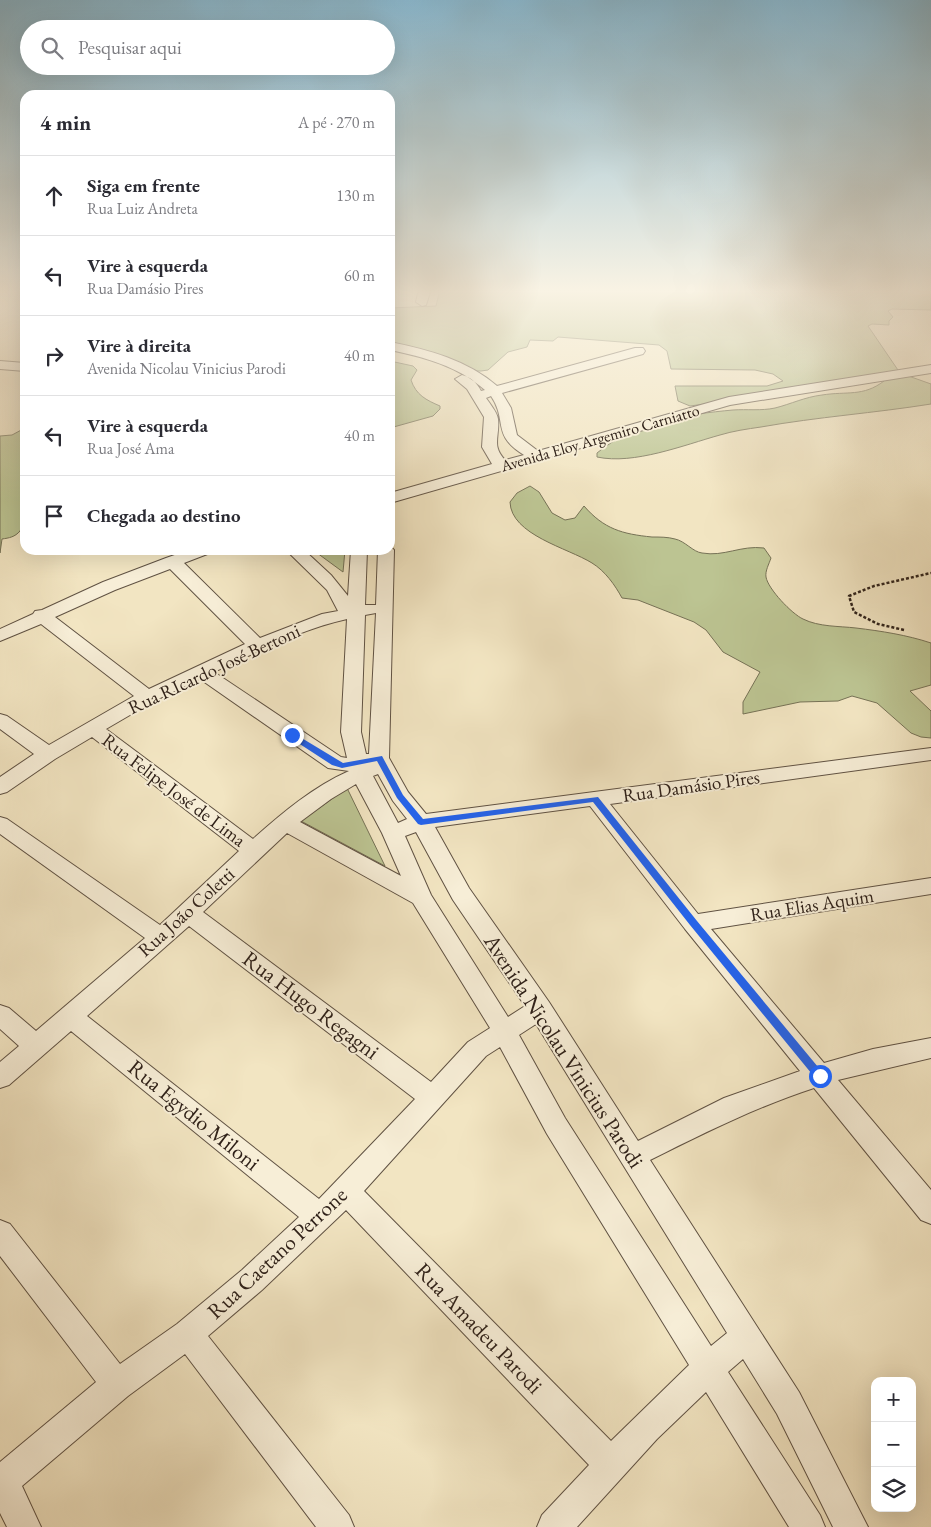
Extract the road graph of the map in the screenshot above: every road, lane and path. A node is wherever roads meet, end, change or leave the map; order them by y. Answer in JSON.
{"nodes":[{"id":1,"x":418,"y":360,"type":"edge"},
{"id":2,"x":445,"y":360,"type":"edge"},
{"id":3,"x":605,"y":360,"type":"edge"},
{"id":4,"x":0,"y":366,"type":"edge"},
{"id":5,"x":20,"y":367,"type":"edge"},
{"id":6,"x":931,"y":369,"type":"edge"},
{"id":7,"x":0,"y":375,"type":"edge"},
{"id":8,"x":20,"y":376,"type":"edge"},
{"id":9,"x":494,"y":392,"type":"junction"},
{"id":10,"x":478,"y":396,"type":"junction"},
{"id":11,"x":536,"y":456,"type":"junction"},
{"id":12,"x":503,"y":467,"type":"junction"},
{"id":13,"x":395,"y":497,"type":"edge"},
{"id":14,"x":189,"y":555,"type":"edge"},
{"id":15,"x":299,"y":555,"type":"edge"},
{"id":16,"x":358,"y":555,"type":"edge"},
{"id":17,"x":386,"y":555,"type":"edge"},
{"id":18,"x":172,"y":561,"type":"junction"},
{"id":19,"x":931,"y":574,"type":"edge"},
{"id":20,"x":384,"y":608,"type":"junction"},
{"id":21,"x":352,"y":612,"type":"junction"},
{"id":22,"x":41,"y":616,"type":"junction"},
{"id":23,"x":904,"y":630,"type":"dead end"},
{"id":24,"x":0,"y":636,"type":"edge"},
{"id":25,"x":257,"y":645,"type":"junction"},
{"id":26,"x":202,"y":672,"type":"junction"},
{"id":27,"x":148,"y":697,"type":"junction"},
{"id":28,"x":0,"y":720,"type":"edge"},
{"id":29,"x":94,"y":729,"type":"junction"},
{"id":30,"x":48,"y":754,"type":"junction"},
{"id":31,"x":931,"y":754,"type":"edge"},
{"id":32,"x":370,"y":765,"type":"junction"},
{"id":33,"x":0,"y":787,"type":"edge"},
{"id":34,"x":595,"y":799,"type":"junction"},
{"id":35,"x":421,"y":822,"type":"junction"},
{"id":36,"x":286,"y":823,"type":"junction"},
{"id":37,"x":0,"y":824,"type":"edge"},
{"id":38,"x":393,"y":833,"type":"junction"},
{"id":39,"x":254,"y":850,"type":"junction"},
{"id":40,"x":931,"y":886,"type":"edge"},
{"id":41,"x":422,"y":897,"type":"junction"},
{"id":42,"x":188,"y":913,"type":"junction"},
{"id":43,"x":693,"y":923,"type":"junction"},
{"id":44,"x":160,"y":937,"type":"junction"},
{"id":45,"x":540,"y":1009,"type":"junction"},
{"id":46,"x":0,"y":1014,"type":"edge"},
{"id":47,"x":70,"y":1016,"type":"junction"},
{"id":48,"x":505,"y":1032,"type":"junction"},
{"id":49,"x":36,"y":1046,"type":"junction"},
{"id":50,"x":931,"y":1048,"type":"edge"},
{"id":51,"x":820,"y":1076,"type":"junction"},
{"id":52,"x":0,"y":1077,"type":"edge"},
{"id":53,"x":433,"y":1098,"type":"junction"},
{"id":54,"x":632,"y":1156,"type":"junction"},
{"id":55,"x":922,"y":1188,"type":"edge"},
{"id":56,"x":346,"y":1191,"type":"junction"},
{"id":57,"x":931,"y":1211,"type":"edge"},
{"id":58,"x":318,"y":1215,"type":"junction"},
{"id":59,"x":0,"y":1233,"type":"edge"},
{"id":60,"x":188,"y":1334,"type":"junction"},
{"id":61,"x":746,"y":1337,"type":"junction"},
{"id":62,"x":707,"y":1368,"type":"junction"},
{"id":63,"x":117,"y":1385,"type":"junction"},
{"id":64,"x":611,"y":1464,"type":"junction"},
{"id":65,"x":1,"y":1482,"type":"edge"},
{"id":66,"x":24,"y":1527,"type":"edge"},
{"id":67,"x":337,"y":1527,"type":"edge"},
{"id":68,"x":554,"y":1527,"type":"edge"},
{"id":69,"x":808,"y":1527,"type":"edge"},
{"id":70,"x":851,"y":1527,"type":"edge"}],
"edges":[{"from":1,"to":10,"type":"street"},
{"from":2,"to":9,"type":"street"},
{"from":3,"to":9,"type":"street"},
{"from":4,"to":5,"type":"street"},
{"from":6,"to":11,"type":"street","name":"Avenida Eloy Argemiro Carniatto"},
{"from":7,"to":8,"type":"street"},
{"from":9,"to":10,"type":"street"},
{"from":9,"to":11,"type":"street"},
{"from":10,"to":12,"type":"street"},
{"from":11,"to":12,"type":"street","name":"Avenida Eloy Argemiro Carniatto"},
{"from":12,"to":13,"type":"street","name":"Avenida Eloy Argemiro Carniatto"},
{"from":14,"to":18,"type":"street"},
{"from":15,"to":21,"type":"street"},
{"from":16,"to":21,"type":"street","name":"Avenida Nicolau Vinicius Parodi"},
{"from":17,"to":20,"type":"street","name":"Avenida Nicolau Vinicius Parodi"},
{"from":18,"to":22,"type":"street"},
{"from":18,"to":25,"type":"street"},
{"from":19,"to":23,"type":"path"},
{"from":20,"to":21,"type":"street","name":"Rua RIcardo José Bertoni"},
{"from":20,"to":32,"type":"street","name":"Avenida Nicolau Vinicius Parodi"},
{"from":21,"to":25,"type":"street","name":"Rua RIcardo José Bertoni"},
{"from":21,"to":32,"type":"street","name":"Avenida Nicolau Vinicius Parodi"},
{"from":22,"to":24,"type":"street"},
{"from":22,"to":27,"type":"street"},
{"from":25,"to":26,"type":"street","name":"Rua RIcardo José Bertoni"},
{"from":26,"to":27,"type":"street","name":"Rua RIcardo José Bertoni"},
{"from":26,"to":32,"type":"street"},
{"from":27,"to":29,"type":"street","name":"Rua RIcardo José Bertoni"},
{"from":28,"to":30,"type":"street"},
{"from":29,"to":30,"type":"street","name":"Rua RIcardo José Bertoni"},
{"from":29,"to":39,"type":"street","name":"Rua Felipe José de Lima"},
{"from":30,"to":33,"type":"street","name":"Rua RIcardo José Bertoni"},
{"from":31,"to":34,"type":"street","name":"Rua Damásio Pires"},
{"from":32,"to":35,"type":"street","name":"Avenida Nicolau Vinicius Parodi"},
{"from":32,"to":36,"type":"street","name":"Rua João Coletti"},
{"from":32,"to":38,"type":"street","name":"Avenida Nicolau Vinicius Parodi"},
{"from":34,"to":35,"type":"street","name":"Rua Damásio Pires"},
{"from":34,"to":43,"type":"street"},
{"from":35,"to":38,"type":"street","name":"Rua Damásio Pires"},
{"from":35,"to":45,"type":"street","name":"Avenida Nicolau Vinicius Parodi"},
{"from":36,"to":39,"type":"street","name":"Rua João Coletti"},
{"from":36,"to":41,"type":"street"},
{"from":37,"to":44,"type":"street"},
{"from":38,"to":41,"type":"street","name":"Avenida Nicolau Vinicius Parodi"},
{"from":39,"to":42,"type":"street","name":"Rua João Coletti"},
{"from":40,"to":43,"type":"street","name":"Rua Elias Aquim"},
{"from":41,"to":48,"type":"street","name":"Avenida Nicolau Vinicius Parodi"},
{"from":42,"to":44,"type":"street","name":"Rua João Coletti"},
{"from":42,"to":53,"type":"street","name":"Rua Hugo Regagni"},
{"from":43,"to":51,"type":"street"},
{"from":44,"to":47,"type":"street","name":"Rua João Coletti"},
{"from":45,"to":48,"type":"street","name":"Rua Caetano Perrone"},
{"from":45,"to":54,"type":"street","name":"Avenida Nicolau Vinicius Parodi"},
{"from":46,"to":49,"type":"street"},
{"from":47,"to":49,"type":"street","name":"Rua João Coletti"},
{"from":47,"to":58,"type":"street","name":"Rua Egydio Miloni"},
{"from":48,"to":53,"type":"street","name":"Rua Caetano Perrone"},
{"from":48,"to":62,"type":"street","name":"Avenida Nicolau Vinicius Parodi"},
{"from":49,"to":52,"type":"street","name":"Rua João Coletti"},
{"from":50,"to":51,"type":"street"},
{"from":51,"to":54,"type":"street"},
{"from":51,"to":55,"type":"street"},
{"from":53,"to":56,"type":"street","name":"Rua Caetano Perrone"},
{"from":54,"to":61,"type":"street","name":"Avenida Nicolau Vinicius Parodi"},
{"from":55,"to":57,"type":"street"},
{"from":56,"to":58,"type":"street","name":"Rua Caetano Perrone"},
{"from":56,"to":64,"type":"street","name":"Rua Amadeu Parodi"},
{"from":58,"to":60,"type":"street","name":"Rua Caetano Perrone"},
{"from":59,"to":63,"type":"street"},
{"from":60,"to":63,"type":"street","name":"Rua Caetano Perrone"},
{"from":60,"to":67,"type":"street"},
{"from":61,"to":62,"type":"street"},
{"from":61,"to":70,"type":"street","name":"Avenida Nicolau Vinicius Parodi"},
{"from":62,"to":64,"type":"street"},
{"from":62,"to":69,"type":"street","name":"Avenida Nicolau Vinicius Parodi"},
{"from":63,"to":65,"type":"street","name":"Rua Caetano Perrone"},
{"from":64,"to":68,"type":"street"},
{"from":65,"to":66,"type":"street"}]}
